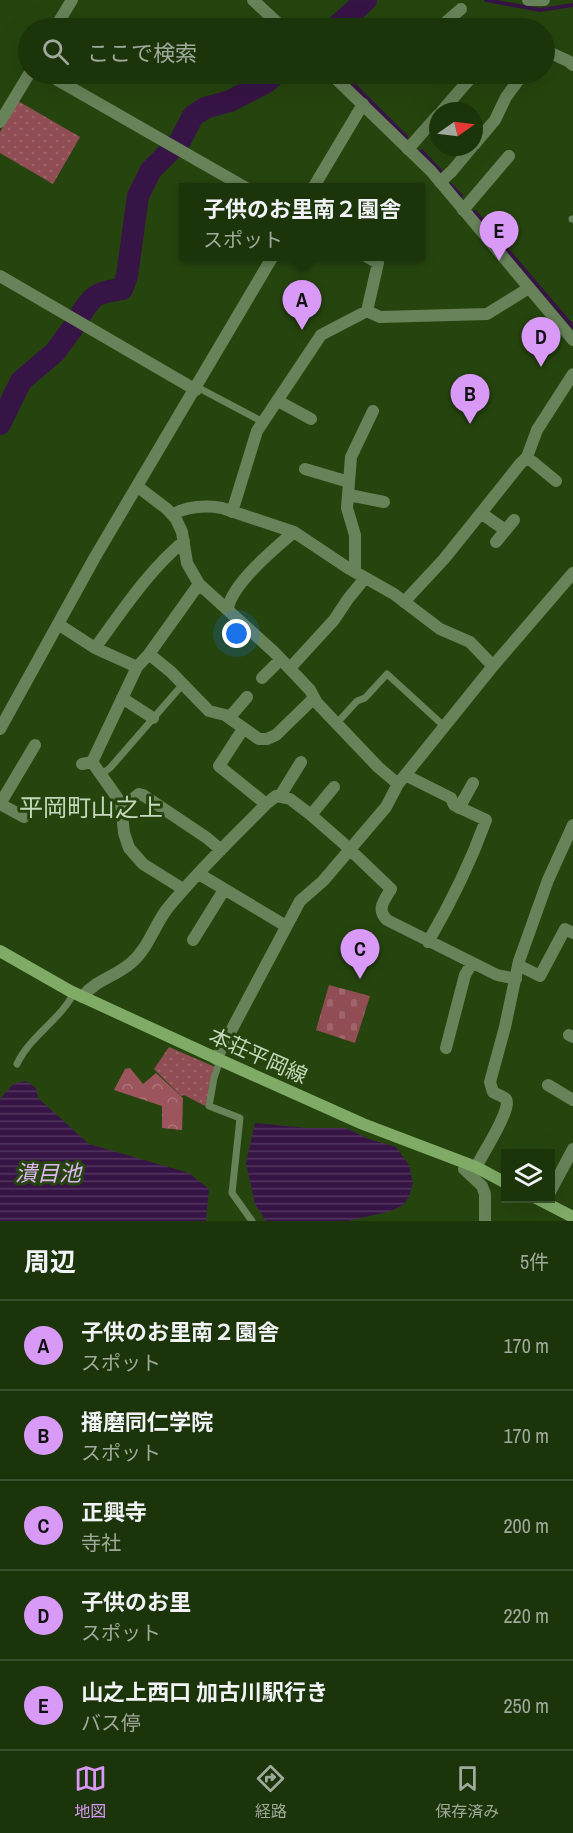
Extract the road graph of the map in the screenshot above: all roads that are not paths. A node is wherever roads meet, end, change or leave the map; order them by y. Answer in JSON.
{"nodes":[{"id":1,"x":72,"y":0,"type":"edge"},
{"id":2,"x":253,"y":0,"type":"edge"},
{"id":3,"x":528,"y":0,"type":"edge"},
{"id":4,"x":544,"y":0,"type":"edge"},
{"id":5,"x":461,"y":9,"type":"dead end"},
{"id":6,"x":61,"y":18,"type":"edge"},
{"id":7,"x":272,"y":18,"type":"edge"},
{"id":8,"x":451,"y":18,"type":"edge"},
{"id":9,"x":555,"y":55,"type":"edge"},
{"id":10,"x":573,"y":65,"type":"edge"},
{"id":11,"x":23,"y":84,"type":"edge"},
{"id":12,"x":64,"y":84,"type":"edge"},
{"id":13,"x":343,"y":84,"type":"edge"},
{"id":14,"x":465,"y":84,"type":"edge"},
{"id":15,"x":516,"y":84,"type":"edge"},
{"id":16,"x":450,"y":102,"type":"edge"},
{"id":17,"x":363,"y":104,"type":"junction"},
{"id":18,"x":0,"y":122,"type":"edge"},
{"id":19,"x":429,"y":125,"type":"edge"},
{"id":20,"x":483,"y":134,"type":"edge"},
{"id":21,"x":408,"y":149,"type":"junction"},
{"id":22,"x":465,"y":156,"type":"edge"},
{"id":23,"x":509,"y":156,"type":"dead end"},
{"id":24,"x":440,"y":182,"type":"junction"},
{"id":25,"x":237,"y":183,"type":"edge"},
{"id":26,"x":316,"y":183,"type":"edge"},
{"id":27,"x":463,"y":210,"type":"junction"},
{"id":28,"x":270,"y":261,"type":"edge"},
{"id":29,"x":374,"y":261,"type":"edge"},
{"id":30,"x":0,"y":276,"type":"edge"},
{"id":31,"x":529,"y":288,"type":"junction"},
{"id":32,"x":367,"y":310,"type":"junction"},
{"id":33,"x":573,"y":340,"type":"edge"},
{"id":34,"x":573,"y":374,"type":"edge"},
{"id":35,"x":197,"y":389,"type":"junction"},
{"id":36,"x":278,"y":401,"type":"junction"},
{"id":37,"x":373,"y":411,"type":"dead end"},
{"id":38,"x":311,"y":419,"type":"dead end"},
{"id":39,"x":263,"y":422,"type":"junction"},
{"id":40,"x":527,"y":457,"type":"junction"},
{"id":41,"x":304,"y":469,"type":"dead end"},
{"id":42,"x":556,"y":481,"type":"dead end"},
{"id":43,"x":349,"y":482,"type":"junction"},
{"id":44,"x":138,"y":487,"type":"junction"},
{"id":45,"x":349,"y":495,"type":"junction"},
{"id":46,"x":384,"y":502,"type":"dead end"},
{"id":47,"x":232,"y":512,"type":"junction"},
{"id":48,"x":481,"y":513,"type":"junction"},
{"id":49,"x":173,"y":514,"type":"junction"},
{"id":50,"x":514,"y":520,"type":"dead end"},
{"id":51,"x":505,"y":530,"type":"junction"},
{"id":52,"x":294,"y":532,"type":"junction"},
{"id":53,"x":184,"y":541,"type":"junction"},
{"id":54,"x":496,"y":542,"type":"dead end"},
{"id":55,"x":573,"y":573,"type":"edge"},
{"id":56,"x":360,"y":575,"type":"junction"},
{"id":57,"x":199,"y":584,"type":"junction"},
{"id":58,"x":404,"y":602,"type":"junction"},
{"id":59,"x":228,"y":608,"type":"junction"},
{"id":60,"x":58,"y":624,"type":"junction"},
{"id":61,"x":95,"y":648,"type":"junction"},
{"id":62,"x":149,"y":654,"type":"junction"},
{"id":63,"x":285,"y":663,"type":"junction"},
{"id":64,"x":493,"y":666,"type":"junction"},
{"id":65,"x":137,"y":667,"type":"junction"},
{"id":66,"x":262,"y":678,"type":"dead end"},
{"id":67,"x":183,"y":684,"type":"junction"},
{"id":68,"x":247,"y":697,"type":"dead end"},
{"id":69,"x":122,"y":698,"type":"junction"},
{"id":70,"x":314,"y":699,"type":"junction"},
{"id":71,"x":153,"y":718,"type":"junction"},
{"id":72,"x":228,"y":718,"type":"junction"},
{"id":73,"x":337,"y":723,"type":"junction"},
{"id":74,"x":445,"y":727,"type":"junction"},
{"id":75,"x":0,"y":729,"type":"edge"},
{"id":76,"x":243,"y":729,"type":"junction"},
{"id":77,"x":35,"y":745,"type":"dead end"},
{"id":78,"x":301,"y":762,"type":"dead end"},
{"id":79,"x":100,"y":775,"type":"junction"},
{"id":80,"x":401,"y":779,"type":"junction"},
{"id":81,"x":473,"y":783,"type":"dead end"},
{"id":82,"x":334,"y":787,"type":"dead end"},
{"id":83,"x":280,"y":796,"type":"junction"},
{"id":84,"x":121,"y":802,"type":"junction"},
{"id":85,"x":0,"y":804,"type":"edge"},
{"id":86,"x":266,"y":804,"type":"junction"},
{"id":87,"x":459,"y":808,"type":"junction"},
{"id":88,"x":311,"y":815,"type":"junction"},
{"id":89,"x":24,"y":817,"type":"dead end"},
{"id":90,"x":573,"y":825,"type":"edge"},
{"id":91,"x":349,"y":849,"type":"junction"},
{"id":92,"x":221,"y":850,"type":"junction"},
{"id":93,"x":200,"y":874,"type":"junction"},
{"id":94,"x":183,"y":890,"type":"junction"},
{"id":95,"x":224,"y":890,"type":"junction"},
{"id":96,"x":286,"y":926,"type":"junction"},
{"id":97,"x":573,"y":933,"type":"edge"},
{"id":98,"x":193,"y":940,"type":"dead end"},
{"id":99,"x":428,"y":942,"type":"junction"},
{"id":100,"x":0,"y":951,"type":"edge"},
{"id":101,"x":472,"y":963,"type":"junction"},
{"id":102,"x":518,"y":965,"type":"junction"},
{"id":103,"x":516,"y":979,"type":"junction"},
{"id":104,"x":78,"y":995,"type":"junction"},
{"id":105,"x":446,"y":1048,"type":"dead end"},
{"id":106,"x":218,"y":1060,"type":"junction"},
{"id":107,"x":17,"y":1064,"type":"dead end"},
{"id":108,"x":548,"y":1085,"type":"dead end"},
{"id":109,"x":573,"y":1100,"type":"edge"},
{"id":110,"x":573,"y":1149,"type":"edge"},
{"id":111,"x":471,"y":1165,"type":"junction"},
{"id":112,"x":501,"y":1180,"type":"edge"},
{"id":113,"x":555,"y":1180,"type":"edge"},
{"id":114,"x":551,"y":1203,"type":"edge"},
{"id":115,"x":567,"y":1217,"type":"edge"},
{"id":116,"x":252,"y":1221,"type":"edge"},
{"id":117,"x":485,"y":1221,"type":"edge"}],
"edges":[{"from":1,"to":6,"type":"street"},
{"from":2,"to":7,"type":"street"},
{"from":3,"to":4,"type":"street"},
{"from":5,"to":8,"type":"street"},
{"from":9,"to":10,"type":"street"},
{"from":11,"to":18,"type":"street"},
{"from":12,"to":25,"type":"street"},
{"from":13,"to":17,"type":"street"},
{"from":14,"to":16,"type":"street"},
{"from":15,"to":20,"type":"street"},
{"from":17,"to":21,"type":"street"},
{"from":17,"to":26,"type":"street"},
{"from":19,"to":21,"type":"street"},
{"from":21,"to":24,"type":"street"},
{"from":22,"to":24,"type":"street"},
{"from":23,"to":27,"type":"street"},
{"from":24,"to":27,"type":"street"},
{"from":27,"to":31,"type":"street"},
{"from":28,"to":35,"type":"street"},
{"from":29,"to":32,"type":"street"},
{"from":30,"to":35,"type":"street"},
{"from":31,"to":32,"type":"street"},
{"from":31,"to":33,"type":"street"},
{"from":32,"to":36,"type":"street"},
{"from":34,"to":40,"type":"street"},
{"from":35,"to":39,"type":"lane"},
{"from":35,"to":44,"type":"street"},
{"from":36,"to":38,"type":"street"},
{"from":36,"to":39,"type":"street"},
{"from":37,"to":43,"type":"street"},
{"from":39,"to":47,"type":"street"},
{"from":40,"to":42,"type":"street"},
{"from":40,"to":48,"type":"street"},
{"from":41,"to":43,"type":"street"},
{"from":43,"to":45,"type":"street"},
{"from":44,"to":49,"type":"street"},
{"from":44,"to":60,"type":"street"},
{"from":45,"to":46,"type":"street"},
{"from":45,"to":56,"type":"street"},
{"from":47,"to":49,"type":"street"},
{"from":47,"to":52,"type":"street"},
{"from":48,"to":51,"type":"street"},
{"from":48,"to":58,"type":"street"},
{"from":49,"to":53,"type":"street"},
{"from":50,"to":51,"type":"street"},
{"from":51,"to":54,"type":"street"},
{"from":52,"to":56,"type":"street"},
{"from":52,"to":59,"type":"street"},
{"from":53,"to":57,"type":"street"},
{"from":53,"to":61,"type":"street"},
{"from":55,"to":64,"type":"street"},
{"from":56,"to":58,"type":"street"},
{"from":56,"to":63,"type":"street"},
{"from":57,"to":59,"type":"street"},
{"from":57,"to":62,"type":"street"},
{"from":58,"to":64,"type":"street"},
{"from":59,"to":63,"type":"street"},
{"from":60,"to":61,"type":"street"},
{"from":60,"to":75,"type":"street"},
{"from":61,"to":65,"type":"street"},
{"from":62,"to":65,"type":"street"},
{"from":62,"to":67,"type":"street"},
{"from":63,"to":66,"type":"street"},
{"from":63,"to":70,"type":"street"},
{"from":64,"to":74,"type":"street"},
{"from":65,"to":69,"type":"street"},
{"from":67,"to":71,"type":"lane"},
{"from":67,"to":72,"type":"street"},
{"from":68,"to":72,"type":"street"},
{"from":69,"to":71,"type":"street"},
{"from":69,"to":79,"type":"street"},
{"from":70,"to":73,"type":"street"},
{"from":70,"to":76,"type":"street"},
{"from":71,"to":79,"type":"lane"},
{"from":72,"to":76,"type":"street"},
{"from":73,"to":74,"type":"lane"},
{"from":73,"to":80,"type":"street"},
{"from":74,"to":80,"type":"street"},
{"from":76,"to":86,"type":"street"},
{"from":77,"to":85,"type":"street"},
{"from":78,"to":83,"type":"street"},
{"from":79,"to":84,"type":"street"},
{"from":80,"to":87,"type":"street"},
{"from":80,"to":91,"type":"street"},
{"from":81,"to":87,"type":"street"},
{"from":82,"to":88,"type":"street"},
{"from":83,"to":86,"type":"street"},
{"from":83,"to":88,"type":"street"},
{"from":84,"to":92,"type":"street"},
{"from":84,"to":94,"type":"street"},
{"from":85,"to":89,"type":"street"},
{"from":86,"to":92,"type":"street"},
{"from":87,"to":99,"type":"street"},
{"from":88,"to":91,"type":"street"},
{"from":90,"to":102,"type":"street"},
{"from":91,"to":96,"type":"street"},
{"from":91,"to":99,"type":"street"},
{"from":92,"to":93,"type":"street"},
{"from":93,"to":94,"type":"street"},
{"from":93,"to":95,"type":"street"},
{"from":94,"to":104,"type":"street"},
{"from":95,"to":96,"type":"street"},
{"from":95,"to":98,"type":"street"},
{"from":96,"to":106,"type":"street"},
{"from":97,"to":102,"type":"street"},
{"from":99,"to":101,"type":"street"},
{"from":100,"to":104,"type":"main road","name":"本荘平岡線"},
{"from":101,"to":103,"type":"street"},
{"from":101,"to":105,"type":"street"},
{"from":102,"to":103,"type":"street"},
{"from":103,"to":111,"type":"street"},
{"from":104,"to":106,"type":"main road","name":"本荘平岡線"},
{"from":104,"to":107,"type":"lane"},
{"from":106,"to":111,"type":"main road","name":"本荘平岡線"},
{"from":106,"to":116,"type":"lane"},
{"from":108,"to":109,"type":"street"},
{"from":110,"to":113,"type":"street"},
{"from":111,"to":112,"type":"main road","name":"本荘平岡線"},
{"from":111,"to":117,"type":"street"},
{"from":114,"to":115,"type":"main road"}]}
